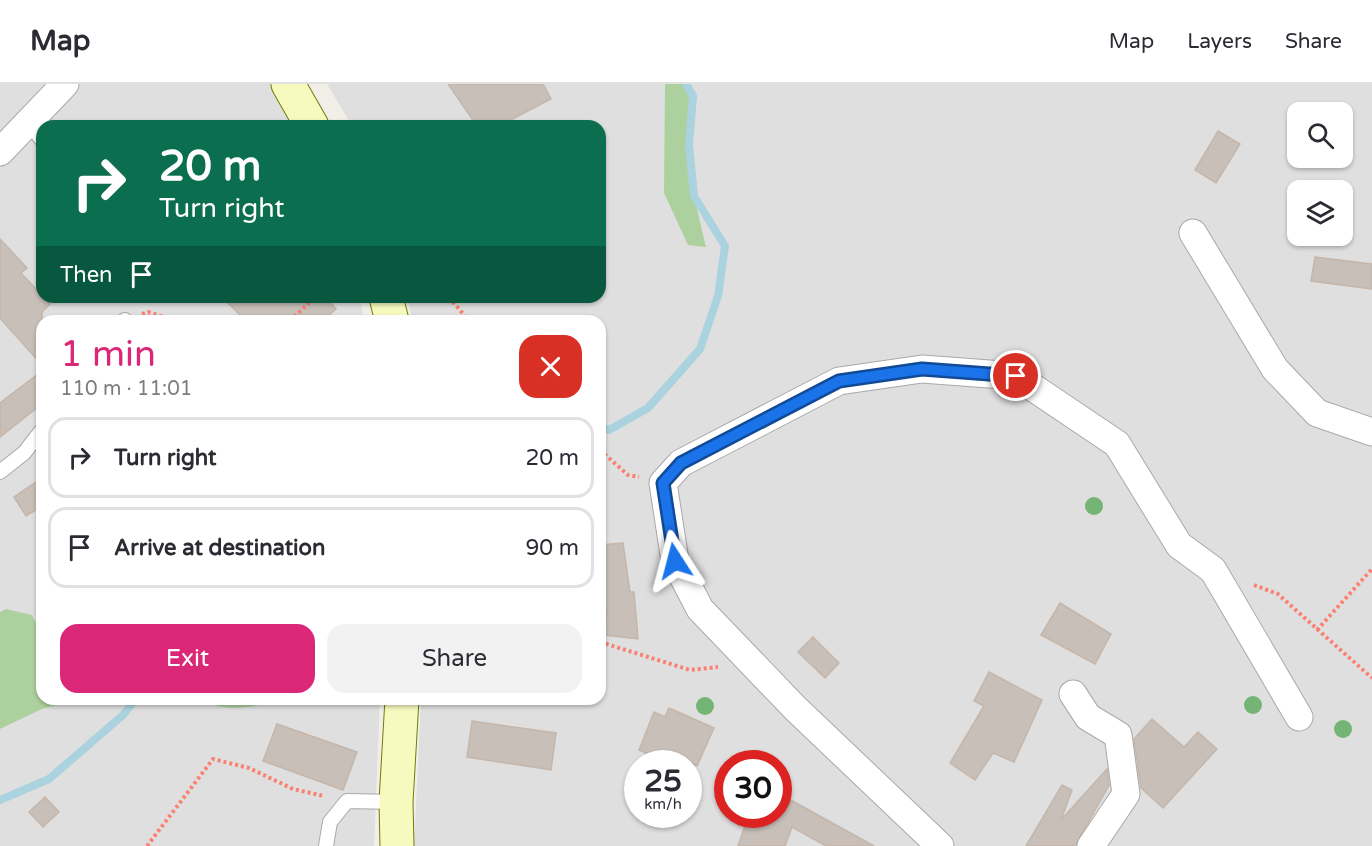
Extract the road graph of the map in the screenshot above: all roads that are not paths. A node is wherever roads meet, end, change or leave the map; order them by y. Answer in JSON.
{"nodes":[{"id":1,"x":65,"y":84,"type":"edge"},
{"id":2,"x":288,"y":84,"type":"edge"},
{"id":3,"x":42,"y":120,"type":"edge"},
{"id":4,"x":309,"y":120,"type":"edge"},
{"id":5,"x":35,"y":131,"type":"edge"},
{"id":6,"x":0,"y":152,"type":"edge"},
{"id":7,"x":1192,"y":233,"type":"dead end"},
{"id":8,"x":1372,"y":432,"type":"edge"},
{"id":9,"x":36,"y":438,"type":"edge"},
{"id":10,"x":0,"y":472,"type":"edge"},
{"id":11,"x":1073,"y":694,"type":"dead end"},
{"id":12,"x":402,"y":705,"type":"edge"},
{"id":13,"x":1299,"y":717,"type":"dead end"},
{"id":14,"x":396,"y":802,"type":"junction"},
{"id":15,"x":326,"y":846,"type":"edge"},
{"id":16,"x":397,"y":846,"type":"edge"},
{"id":17,"x":940,"y":846,"type":"edge"},
{"id":18,"x":1091,"y":846,"type":"edge"}],
"edges":[{"from":1,"to":3,"type":"street"},
{"from":2,"to":4,"type":"main road"},
{"from":5,"to":6,"type":"street"},
{"from":7,"to":8,"type":"street"},
{"from":9,"to":10,"type":"lane"},
{"from":11,"to":18,"type":"street"},
{"from":12,"to":14,"type":"main road"},
{"from":13,"to":17,"type":"street"},
{"from":14,"to":15,"type":"lane"},
{"from":14,"to":16,"type":"main road"}]}
